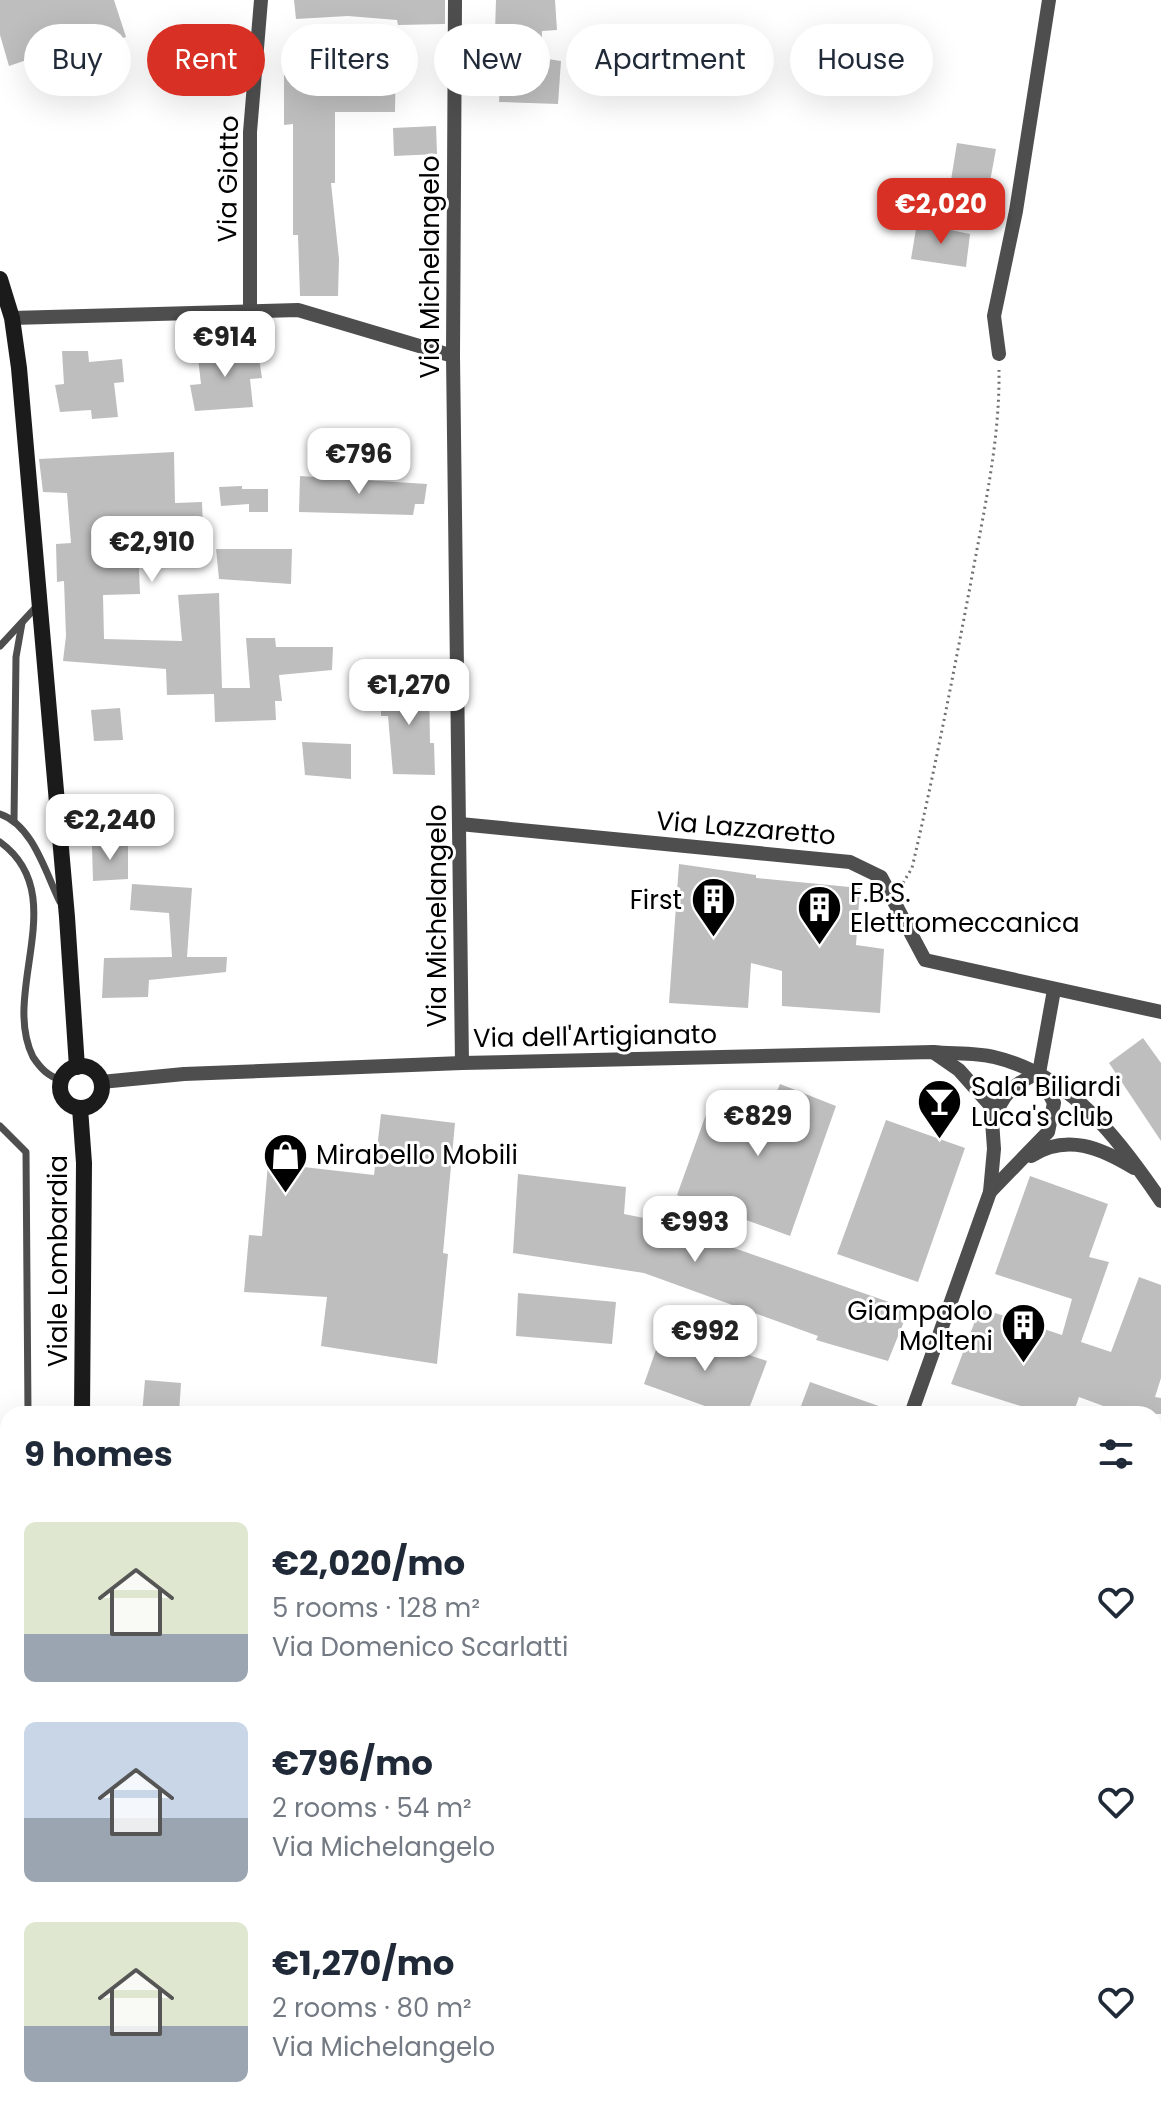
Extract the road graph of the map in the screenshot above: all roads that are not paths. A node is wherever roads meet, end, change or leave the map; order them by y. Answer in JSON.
{"nodes":[{"id":1,"x":261,"y":0,"type":"edge"},
{"id":2,"x":455,"y":0,"type":"edge"},
{"id":3,"x":1049,"y":0,"type":"edge"},
{"id":4,"x":0,"y":279,"type":"edge"},
{"id":5,"x":250,"y":311,"type":"junction"},
{"id":6,"x":12,"y":318,"type":"junction"},
{"id":7,"x":999,"y":354,"type":"road end"},
{"id":8,"x":453,"y":356,"type":"junction"},
{"id":9,"x":40,"y":604,"type":"junction"},
{"id":10,"x":22,"y":623,"type":"junction"},
{"id":11,"x":0,"y":646,"type":"edge"},
{"id":12,"x":0,"y":814,"type":"edge"},
{"id":13,"x":14,"y":821,"type":"junction"},
{"id":14,"x":460,"y":824,"type":"junction"},
{"id":15,"x":0,"y":842,"type":"edge"},
{"id":16,"x":67,"y":917,"type":"junction"},
{"id":17,"x":1054,"y":990,"type":"junction"},
{"id":18,"x":1161,"y":1012,"type":"edge"},
{"id":19,"x":933,"y":1052,"type":"junction"},
{"id":20,"x":462,"y":1063,"type":"junction"},
{"id":21,"x":77,"y":1067,"type":"junction"},
{"id":22,"x":1039,"y":1073,"type":"junction"},
{"id":23,"x":61,"y":1080,"type":"junction"},
{"id":24,"x":101,"y":1082,"type":"junction"},
{"id":25,"x":80,"y":1108,"type":"junction"},
{"id":26,"x":994,"y":1125,"type":"junction"},
{"id":27,"x":0,"y":1126,"type":"edge"},
{"id":28,"x":1017,"y":1165,"type":"junction"},
{"id":29,"x":1141,"y":1172,"type":"junction"},
{"id":30,"x":990,"y":1192,"type":"junction"},
{"id":31,"x":1161,"y":1201,"type":"edge"},
{"id":32,"x":28,"y":1406,"type":"edge"},
{"id":33,"x":82,"y":1406,"type":"edge"},
{"id":34,"x":914,"y":1406,"type":"edge"}],
"edges":[{"from":1,"to":5,"type":"street","name":"Via Giotto"},
{"from":2,"to":8,"type":"street","name":"Via Michelangelo"},
{"from":3,"to":7,"type":"street"},
{"from":4,"to":6,"type":"main road"},
{"from":5,"to":6,"type":"street"},
{"from":5,"to":8,"type":"street"},
{"from":6,"to":9,"type":"main road"},
{"from":8,"to":14,"type":"street","name":"Via Michelangelo"},
{"from":9,"to":10,"type":"lane"},
{"from":9,"to":16,"type":"main road"},
{"from":10,"to":11,"type":"lane"},
{"from":10,"to":13,"type":"lane"},
{"from":12,"to":13,"type":"lane"},
{"from":13,"to":16,"type":"lane"},
{"from":14,"to":17,"type":"street","name":"Via Lazzaretto"},
{"from":14,"to":20,"type":"street","name":"Via Michelangelo"},
{"from":15,"to":23,"type":"lane"},
{"from":16,"to":21,"type":"main road"},
{"from":17,"to":18,"type":"street","name":"Via Lazzaretto"},
{"from":17,"to":22,"type":"street"},
{"from":19,"to":20,"type":"street","name":"Via dell'Artigianato"},
{"from":19,"to":22,"type":"street","name":"Via dell'Artigianato"},
{"from":19,"to":26,"type":"street"},
{"from":20,"to":24,"type":"street","name":"Via dell'Artigianato"},
{"from":21,"to":23,"type":"main road"},
{"from":21,"to":24,"type":"main road"},
{"from":22,"to":26,"type":"street"},
{"from":22,"to":28,"type":"street","name":"Via dell'Artigianato"},
{"from":22,"to":29,"type":"street","name":"Via dell'Artigianato"},
{"from":23,"to":25,"type":"main road"},
{"from":24,"to":25,"type":"main road"},
{"from":25,"to":33,"type":"main road","name":"Viale Lombardia"},
{"from":26,"to":30,"type":"street"},
{"from":27,"to":32,"type":"lane"},
{"from":28,"to":29,"type":"street","name":"Via dell'Artigianato"},
{"from":28,"to":30,"type":"street","name":"Via dell'Artigianato"},
{"from":29,"to":31,"type":"street","name":"Via dell'Artigianato"},
{"from":30,"to":34,"type":"street"}]}
